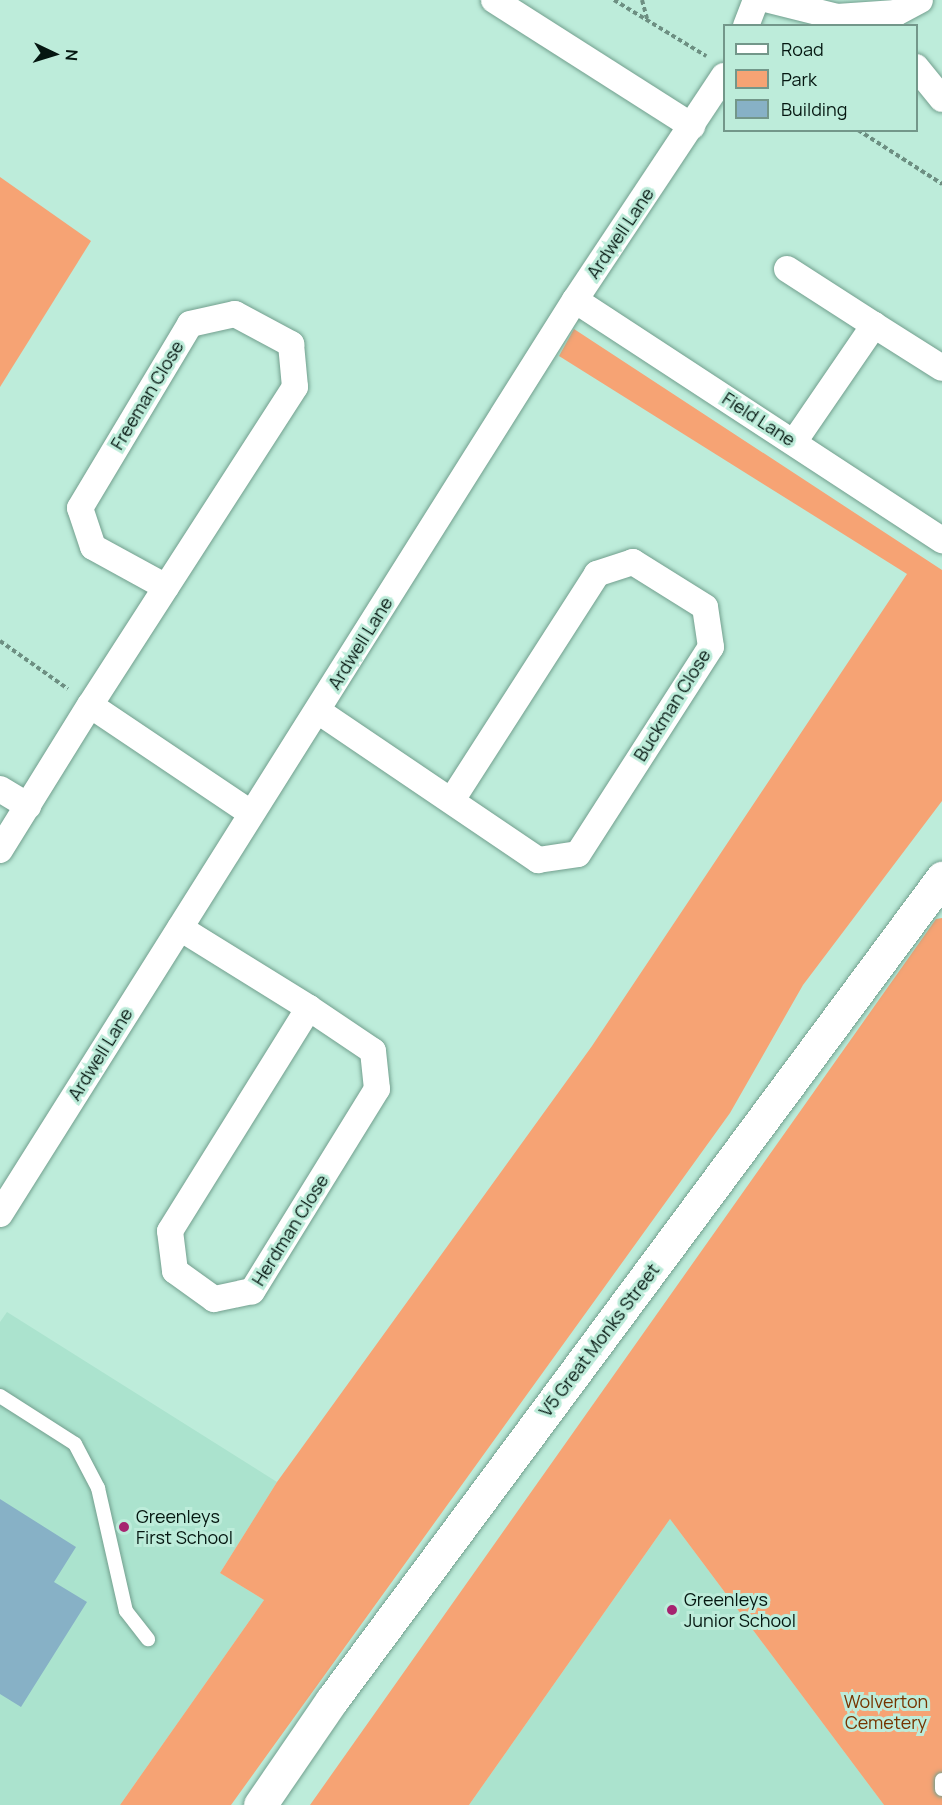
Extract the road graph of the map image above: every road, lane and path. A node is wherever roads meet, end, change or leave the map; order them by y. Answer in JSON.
{"nodes":[{"id":1,"x":494,"y":0,"type":"edge"},
{"id":2,"x":614,"y":0,"type":"edge"},
{"id":3,"x":642,"y":0,"type":"edge"},
{"id":4,"x":756,"y":0,"type":"edge"},
{"id":5,"x":769,"y":0,"type":"edge"},
{"id":6,"x":920,"y":0,"type":"edge"},
{"id":7,"x":898,"y":19,"type":"edge"},
{"id":8,"x":648,"y":20,"type":"junction"},
{"id":9,"x":747,"y":24,"type":"edge"},
{"id":10,"x":720,"y":69,"type":"edge"},
{"id":11,"x":918,"y":69,"type":"edge"},
{"id":12,"x":942,"y":99,"type":"edge"},
{"id":13,"x":692,"y":126,"type":"junction"},
{"id":14,"x":861,"y":132,"type":"edge"},
{"id":15,"x":942,"y":184,"type":"edge"},
{"id":16,"x":787,"y":269,"type":"dead end"},
{"id":17,"x":575,"y":300,"type":"junction"},
{"id":18,"x":874,"y":325,"type":"junction"},
{"id":19,"x":942,"y":368,"type":"edge"},
{"id":20,"x":794,"y":442,"type":"junction"},
{"id":21,"x":942,"y":540,"type":"edge"},
{"id":22,"x":166,"y":586,"type":"junction"},
{"id":23,"x":0,"y":641,"type":"edge"},
{"id":24,"x":90,"y":705,"type":"junction"},
{"id":25,"x":318,"y":711,"type":"junction"},
{"id":26,"x":0,"y":789,"type":"edge"},
{"id":27,"x":452,"y":800,"type":"junction"},
{"id":28,"x":28,"y":806,"type":"junction"},
{"id":29,"x":251,"y":813,"type":"junction"},
{"id":30,"x":0,"y":850,"type":"edge"},
{"id":31,"x":942,"y":878,"type":"edge"},
{"id":32,"x":180,"y":928,"type":"junction"},
{"id":33,"x":309,"y":1008,"type":"junction"},
{"id":34,"x":0,"y":1214,"type":"edge"},
{"id":35,"x":0,"y":1396,"type":"edge"},
{"id":36,"x":148,"y":1639,"type":"dead end"},
{"id":37,"x":942,"y":1780,"type":"edge"},
{"id":38,"x":942,"y":1789,"type":"edge"},
{"id":39,"x":260,"y":1805,"type":"edge"}],
"edges":[{"from":1,"to":13,"type":"street"},
{"from":2,"to":8,"type":"path"},
{"from":3,"to":8,"type":"path"},
{"from":4,"to":9,"type":"street"},
{"from":5,"to":7,"type":"street"},
{"from":6,"to":7,"type":"street"},
{"from":8,"to":10,"type":"path"},
{"from":10,"to":13,"type":"street","name":"Ardwell Lane"},
{"from":11,"to":12,"type":"street"},
{"from":13,"to":17,"type":"street","name":"Ardwell Lane"},
{"from":14,"to":15,"type":"path"},
{"from":16,"to":18,"type":"street"},
{"from":17,"to":20,"type":"street","name":"Field Lane"},
{"from":17,"to":25,"type":"street","name":"Ardwell Lane"},
{"from":18,"to":19,"type":"street"},
{"from":18,"to":20,"type":"street"},
{"from":20,"to":21,"type":"street","name":"Field Lane"},
{"from":22,"to":22,"type":"street","name":"Freeman Close"},
{"from":22,"to":24,"type":"street","name":"Freeman Close"},
{"from":23,"to":24,"type":"path"},
{"from":24,"to":28,"type":"street","name":"Freeman Close"},
{"from":24,"to":29,"type":"street"},
{"from":25,"to":27,"type":"street","name":"Buckman Close"},
{"from":25,"to":29,"type":"street","name":"Ardwell Lane"},
{"from":26,"to":28,"type":"street"},
{"from":27,"to":27,"type":"street","name":"Buckman Close"},
{"from":28,"to":30,"type":"street","name":"Freeman Close"},
{"from":29,"to":32,"type":"street","name":"Ardwell Lane"},
{"from":31,"to":39,"type":"street","name":"V5 Great Monks Street"},
{"from":32,"to":33,"type":"street","name":"Herdman Close"},
{"from":32,"to":34,"type":"street","name":"Ardwell Lane"},
{"from":33,"to":33,"type":"street","name":"Herdman Close"},
{"from":35,"to":36,"type":"lane"},
{"from":37,"to":38,"type":"lane"}]}
